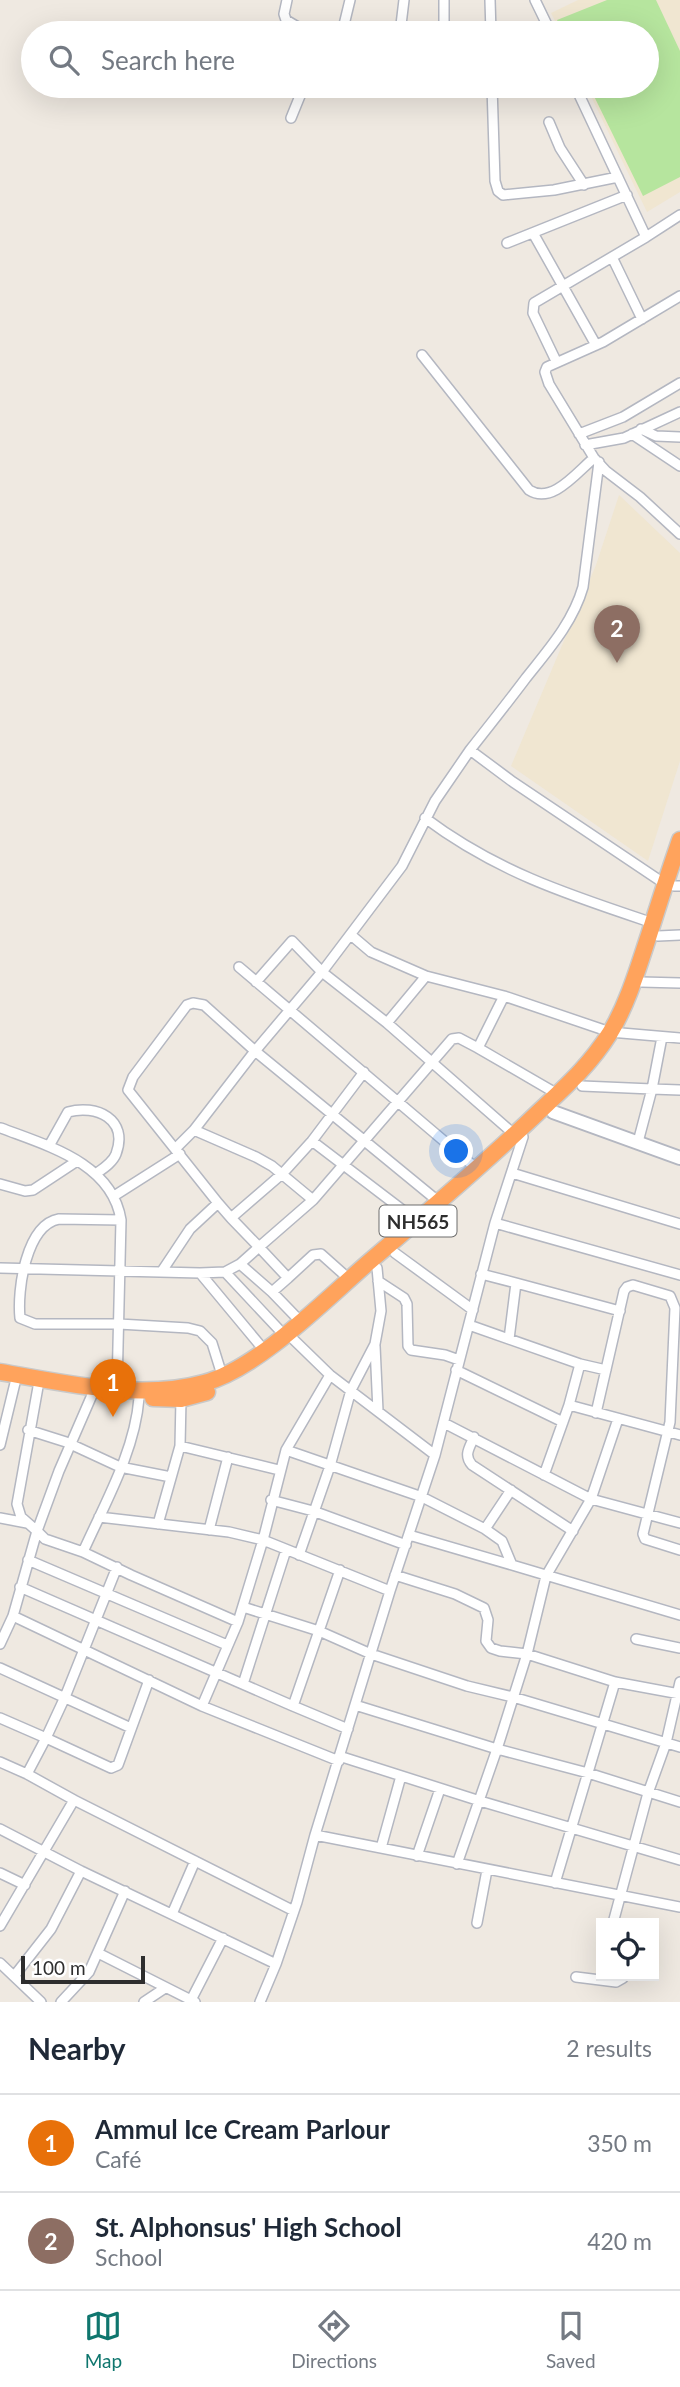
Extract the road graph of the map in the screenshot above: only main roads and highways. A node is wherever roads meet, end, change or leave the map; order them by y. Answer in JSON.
{"nodes":[{"id":1,"x":680,"y":840,"type":"edge"},
{"id":2,"x":680,"y":868,"type":"edge"},
{"id":3,"x":673,"y":885,"type":"edge"},
{"id":4,"x":655,"y":929,"type":"junction"},
{"id":5,"x":615,"y":1033,"type":"junction"},
{"id":6,"x":519,"y":1136,"type":"junction"},
{"id":7,"x":289,"y":1337,"type":"junction"},
{"id":8,"x":0,"y":1372,"type":"edge"},
{"id":9,"x":7,"y":1382,"type":"edge"}],
"edges":[{"from":1,"to":3,"type":"highway","number":"NH565"},
{"from":2,"to":3,"type":"highway","number":"NH565"},
{"from":3,"to":4,"type":"highway","number":"NH565"},
{"from":4,"to":5,"type":"highway","number":"NH565"},
{"from":4,"to":5,"type":"highway","number":"NH565"},
{"from":5,"to":6,"type":"highway","number":"NH565"},
{"from":5,"to":6,"type":"highway","number":"NH565"},
{"from":6,"to":7,"type":"highway","number":"NH565"},
{"from":6,"to":7,"type":"highway","number":"NH565"},
{"from":7,"to":8,"type":"highway","number":"NH565"},
{"from":7,"to":9,"type":"highway","number":"NH565"}]}
